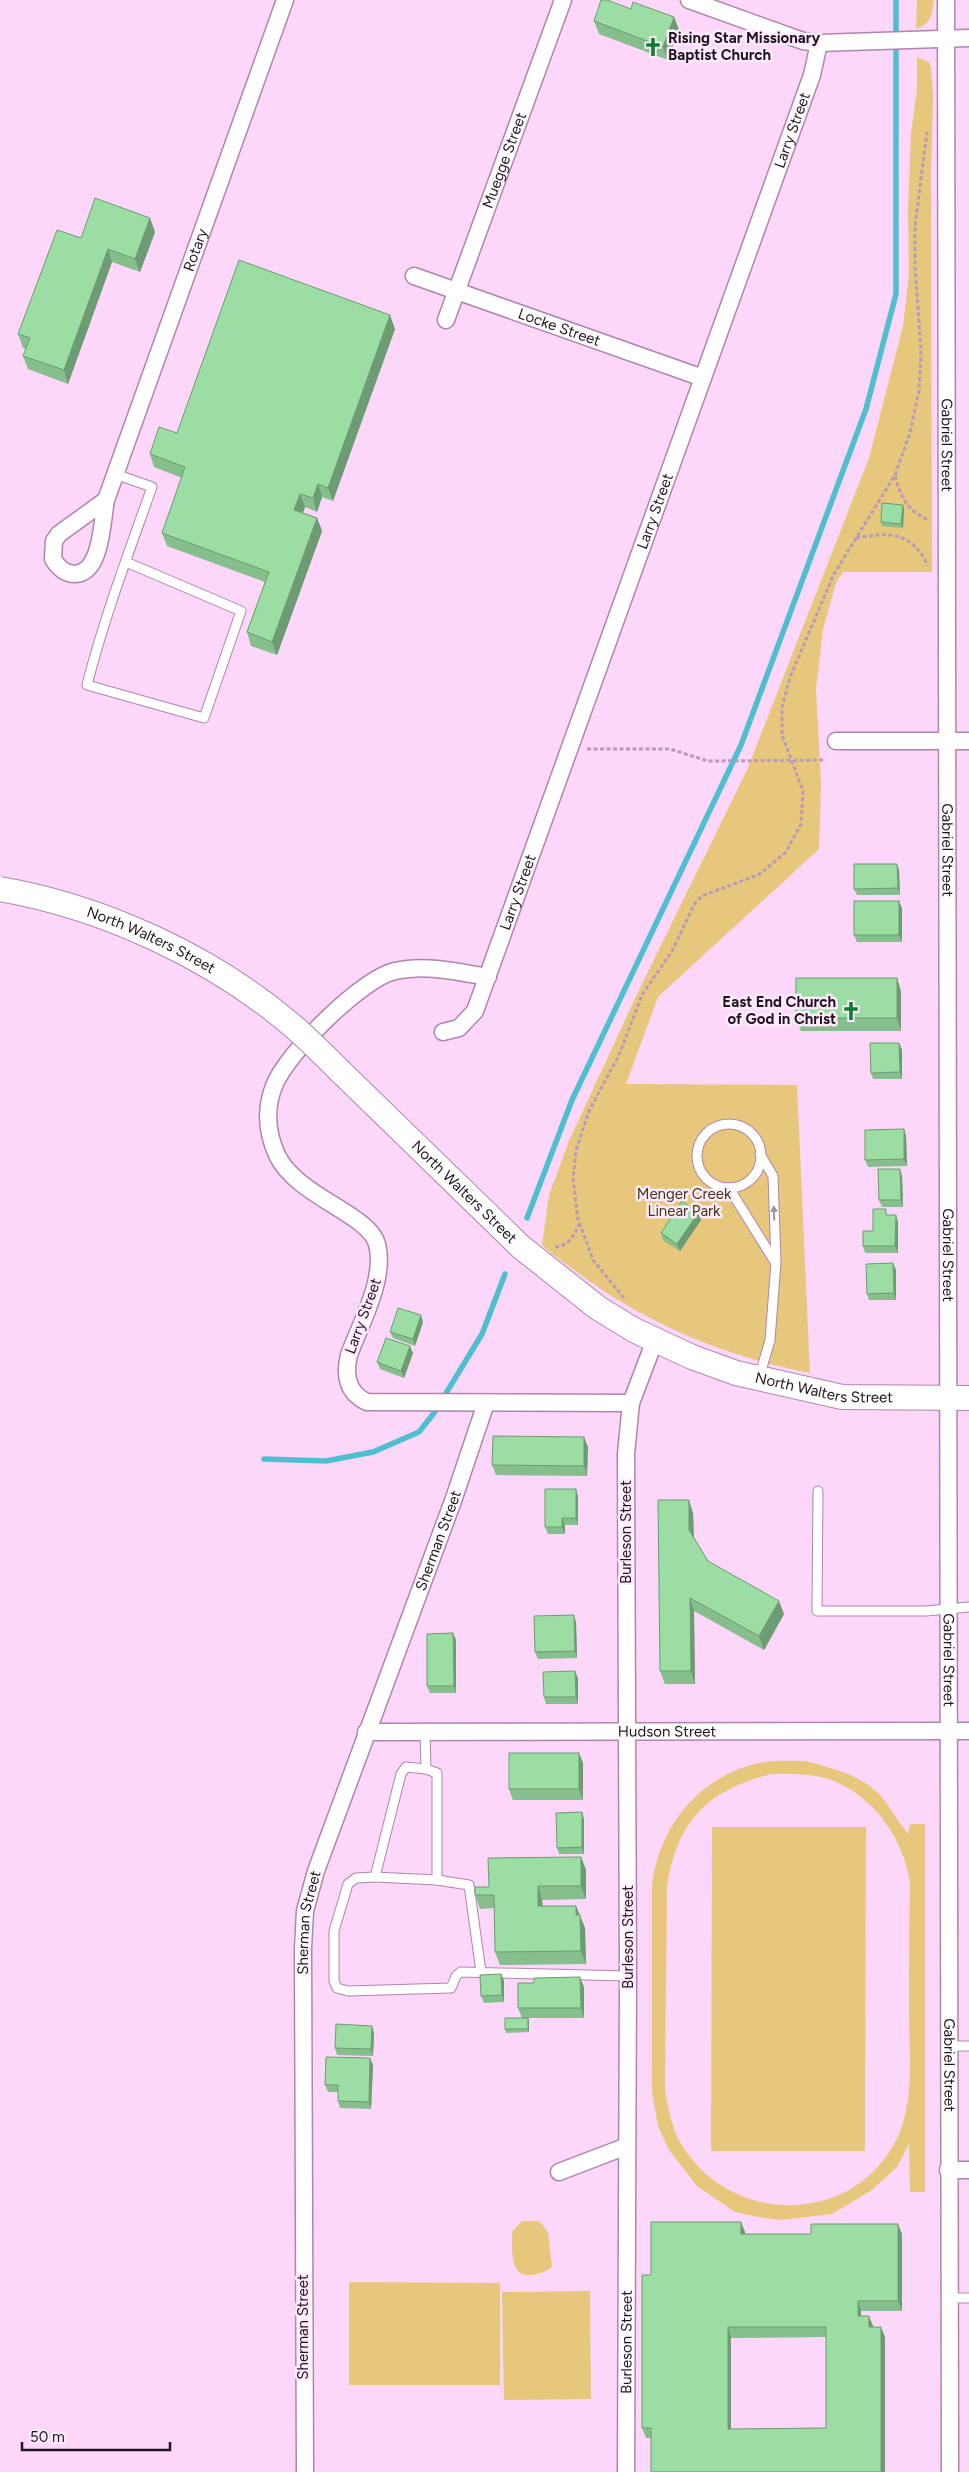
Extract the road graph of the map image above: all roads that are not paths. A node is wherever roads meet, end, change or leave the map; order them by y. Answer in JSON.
{"nodes":[{"id":1,"x":285,"y":0,"type":"edge"},
{"id":2,"x":563,"y":0,"type":"edge"},
{"id":3,"x":689,"y":0,"type":"edge"},
{"id":4,"x":946,"y":0,"type":"edge"},
{"id":5,"x":969,"y":38,"type":"edge"},
{"id":6,"x":946,"y":39,"type":"junction"},
{"id":7,"x":819,"y":43,"type":"junction"},
{"id":8,"x":414,"y":276,"type":"dead end"},
{"id":9,"x":457,"y":291,"type":"junction"},
{"id":10,"x":446,"y":320,"type":"dead end"},
{"id":11,"x":703,"y":378,"type":"junction"},
{"id":12,"x":115,"y":474,"type":"junction"},
{"id":13,"x":106,"y":500,"type":"dead end"},
{"id":14,"x":126,"y":562,"type":"junction"},
{"id":15,"x":836,"y":741,"type":"dead end"},
{"id":16,"x":946,"y":741,"type":"junction"},
{"id":17,"x":969,"y":741,"type":"edge"},
{"id":18,"x":0,"y":889,"type":"edge"},
{"id":19,"x":488,"y":977,"type":"junction"},
{"id":20,"x":443,"y":1032,"type":"dead end"},
{"id":21,"x":760,"y":1154,"type":"junction"},
{"id":22,"x":729,"y":1188,"type":"junction"},
{"id":23,"x":776,"y":1262,"type":"junction"},
{"id":24,"x":655,"y":1340,"type":"junction"},
{"id":25,"x":759,"y":1378,"type":"junction"},
{"id":26,"x":959,"y":1398,"type":"edge"},
{"id":27,"x":486,"y":1403,"type":"junction"},
{"id":28,"x":631,"y":1403,"type":"junction"},
{"id":29,"x":818,"y":1491,"type":"dead end"},
{"id":30,"x":969,"y":1607,"type":"edge"},
{"id":31,"x":948,"y":1608,"type":"junction"},
{"id":32,"x":949,"y":1731,"type":"junction"},
{"id":33,"x":969,"y":1731,"type":"edge"},
{"id":34,"x":366,"y":1732,"type":"junction"},
{"id":35,"x":425,"y":1732,"type":"junction"},
{"id":36,"x":626,"y":1733,"type":"junction"},
{"id":37,"x":426,"y":1769,"type":"junction"},
{"id":38,"x":375,"y":1876,"type":"junction"},
{"id":39,"x":438,"y":1880,"type":"junction"},
{"id":40,"x":481,"y":1972,"type":"junction"},
{"id":41,"x":628,"y":1976,"type":"junction"},
{"id":42,"x":948,"y":2046,"type":"junction"},
{"id":43,"x":969,"y":2046,"type":"edge"},
{"id":44,"x":627,"y":2146,"type":"junction"},
{"id":45,"x":948,"y":2170,"type":"junction"},
{"id":46,"x":969,"y":2170,"type":"edge"},
{"id":47,"x":559,"y":2172,"type":"dead end"},
{"id":48,"x":948,"y":2298,"type":"junction"},
{"id":49,"x":969,"y":2298,"type":"edge"},
{"id":50,"x":304,"y":2472,"type":"edge"},
{"id":51,"x":626,"y":2472,"type":"edge"},
{"id":52,"x":950,"y":2472,"type":"edge"}],
"edges":[{"from":1,"to":12,"type":"street","name":"Rotary"},
{"from":2,"to":9,"type":"street","name":"Muegge Street"},
{"from":3,"to":7,"type":"street"},
{"from":4,"to":6,"type":"street","name":"Gabriel Street"},
{"from":5,"to":6,"type":"street"},
{"from":6,"to":7,"type":"street"},
{"from":6,"to":16,"type":"street","name":"Gabriel Street"},
{"from":7,"to":11,"type":"street","name":"Larry Street"},
{"from":8,"to":9,"type":"street","name":"Locke Street"},
{"from":9,"to":10,"type":"street","name":"Muegge Street"},
{"from":9,"to":11,"type":"street","name":"Locke Street"},
{"from":11,"to":19,"type":"street","name":"Larry Street"},
{"from":12,"to":13,"type":"street","name":"Rotary"},
{"from":12,"to":14,"type":"lane"},
{"from":14,"to":14,"type":"lane"},
{"from":15,"to":16,"type":"street"},
{"from":16,"to":17,"type":"street"},
{"from":16,"to":26,"type":"street","name":"Gabriel Street"},
{"from":18,"to":24,"type":"main road","name":"North Walters Street","bridge":true},
{"from":19,"to":20,"type":"street","name":"Larry Street"},
{"from":19,"to":27,"type":"street","name":"Larry Street"},
{"from":21,"to":22,"type":"lane"},
{"from":21,"to":22,"type":"lane"},
{"from":23,"to":21,"type":"lane","one_way":true},
{"from":22,"to":23,"type":"lane"},
{"from":23,"to":25,"type":"lane"},
{"from":24,"to":25,"type":"main road","name":"North Walters Street"},
{"from":24,"to":28,"type":"street","name":"Burleson Street"},
{"from":25,"to":26,"type":"main road","name":"North Walters Street"},
{"from":26,"to":31,"type":"street","name":"Gabriel Street"},
{"from":27,"to":28,"type":"street"},
{"from":27,"to":34,"type":"street","name":"Sherman Street"},
{"from":28,"to":36,"type":"street","name":"Burleson Street"},
{"from":29,"to":31,"type":"lane"},
{"from":30,"to":31,"type":"lane"},
{"from":31,"to":32,"type":"street","name":"Gabriel Street"},
{"from":32,"to":33,"type":"street","name":"Hudson Street"},
{"from":32,"to":36,"type":"street","name":"Hudson Street"},
{"from":32,"to":42,"type":"street","name":"Gabriel Street"},
{"from":34,"to":35,"type":"street","name":"Hudson Street"},
{"from":34,"to":50,"type":"street","name":"Sherman Street"},
{"from":35,"to":36,"type":"street","name":"Hudson Street"},
{"from":35,"to":37,"type":"lane"},
{"from":36,"to":41,"type":"street","name":"Burleson Street"},
{"from":37,"to":38,"type":"lane"},
{"from":37,"to":39,"type":"lane"},
{"from":38,"to":39,"type":"lane"},
{"from":38,"to":40,"type":"lane"},
{"from":39,"to":40,"type":"lane"},
{"from":40,"to":41,"type":"lane"},
{"from":41,"to":44,"type":"street","name":"Burleson Street"},
{"from":42,"to":43,"type":"lane"},
{"from":42,"to":45,"type":"street","name":"Gabriel Street"},
{"from":44,"to":47,"type":"street"},
{"from":44,"to":51,"type":"street","name":"Burleson Street"},
{"from":45,"to":46,"type":"street"},
{"from":45,"to":48,"type":"street","name":"Gabriel Street"},
{"from":48,"to":49,"type":"lane"},
{"from":48,"to":52,"type":"street","name":"Gabriel Street"}]}
